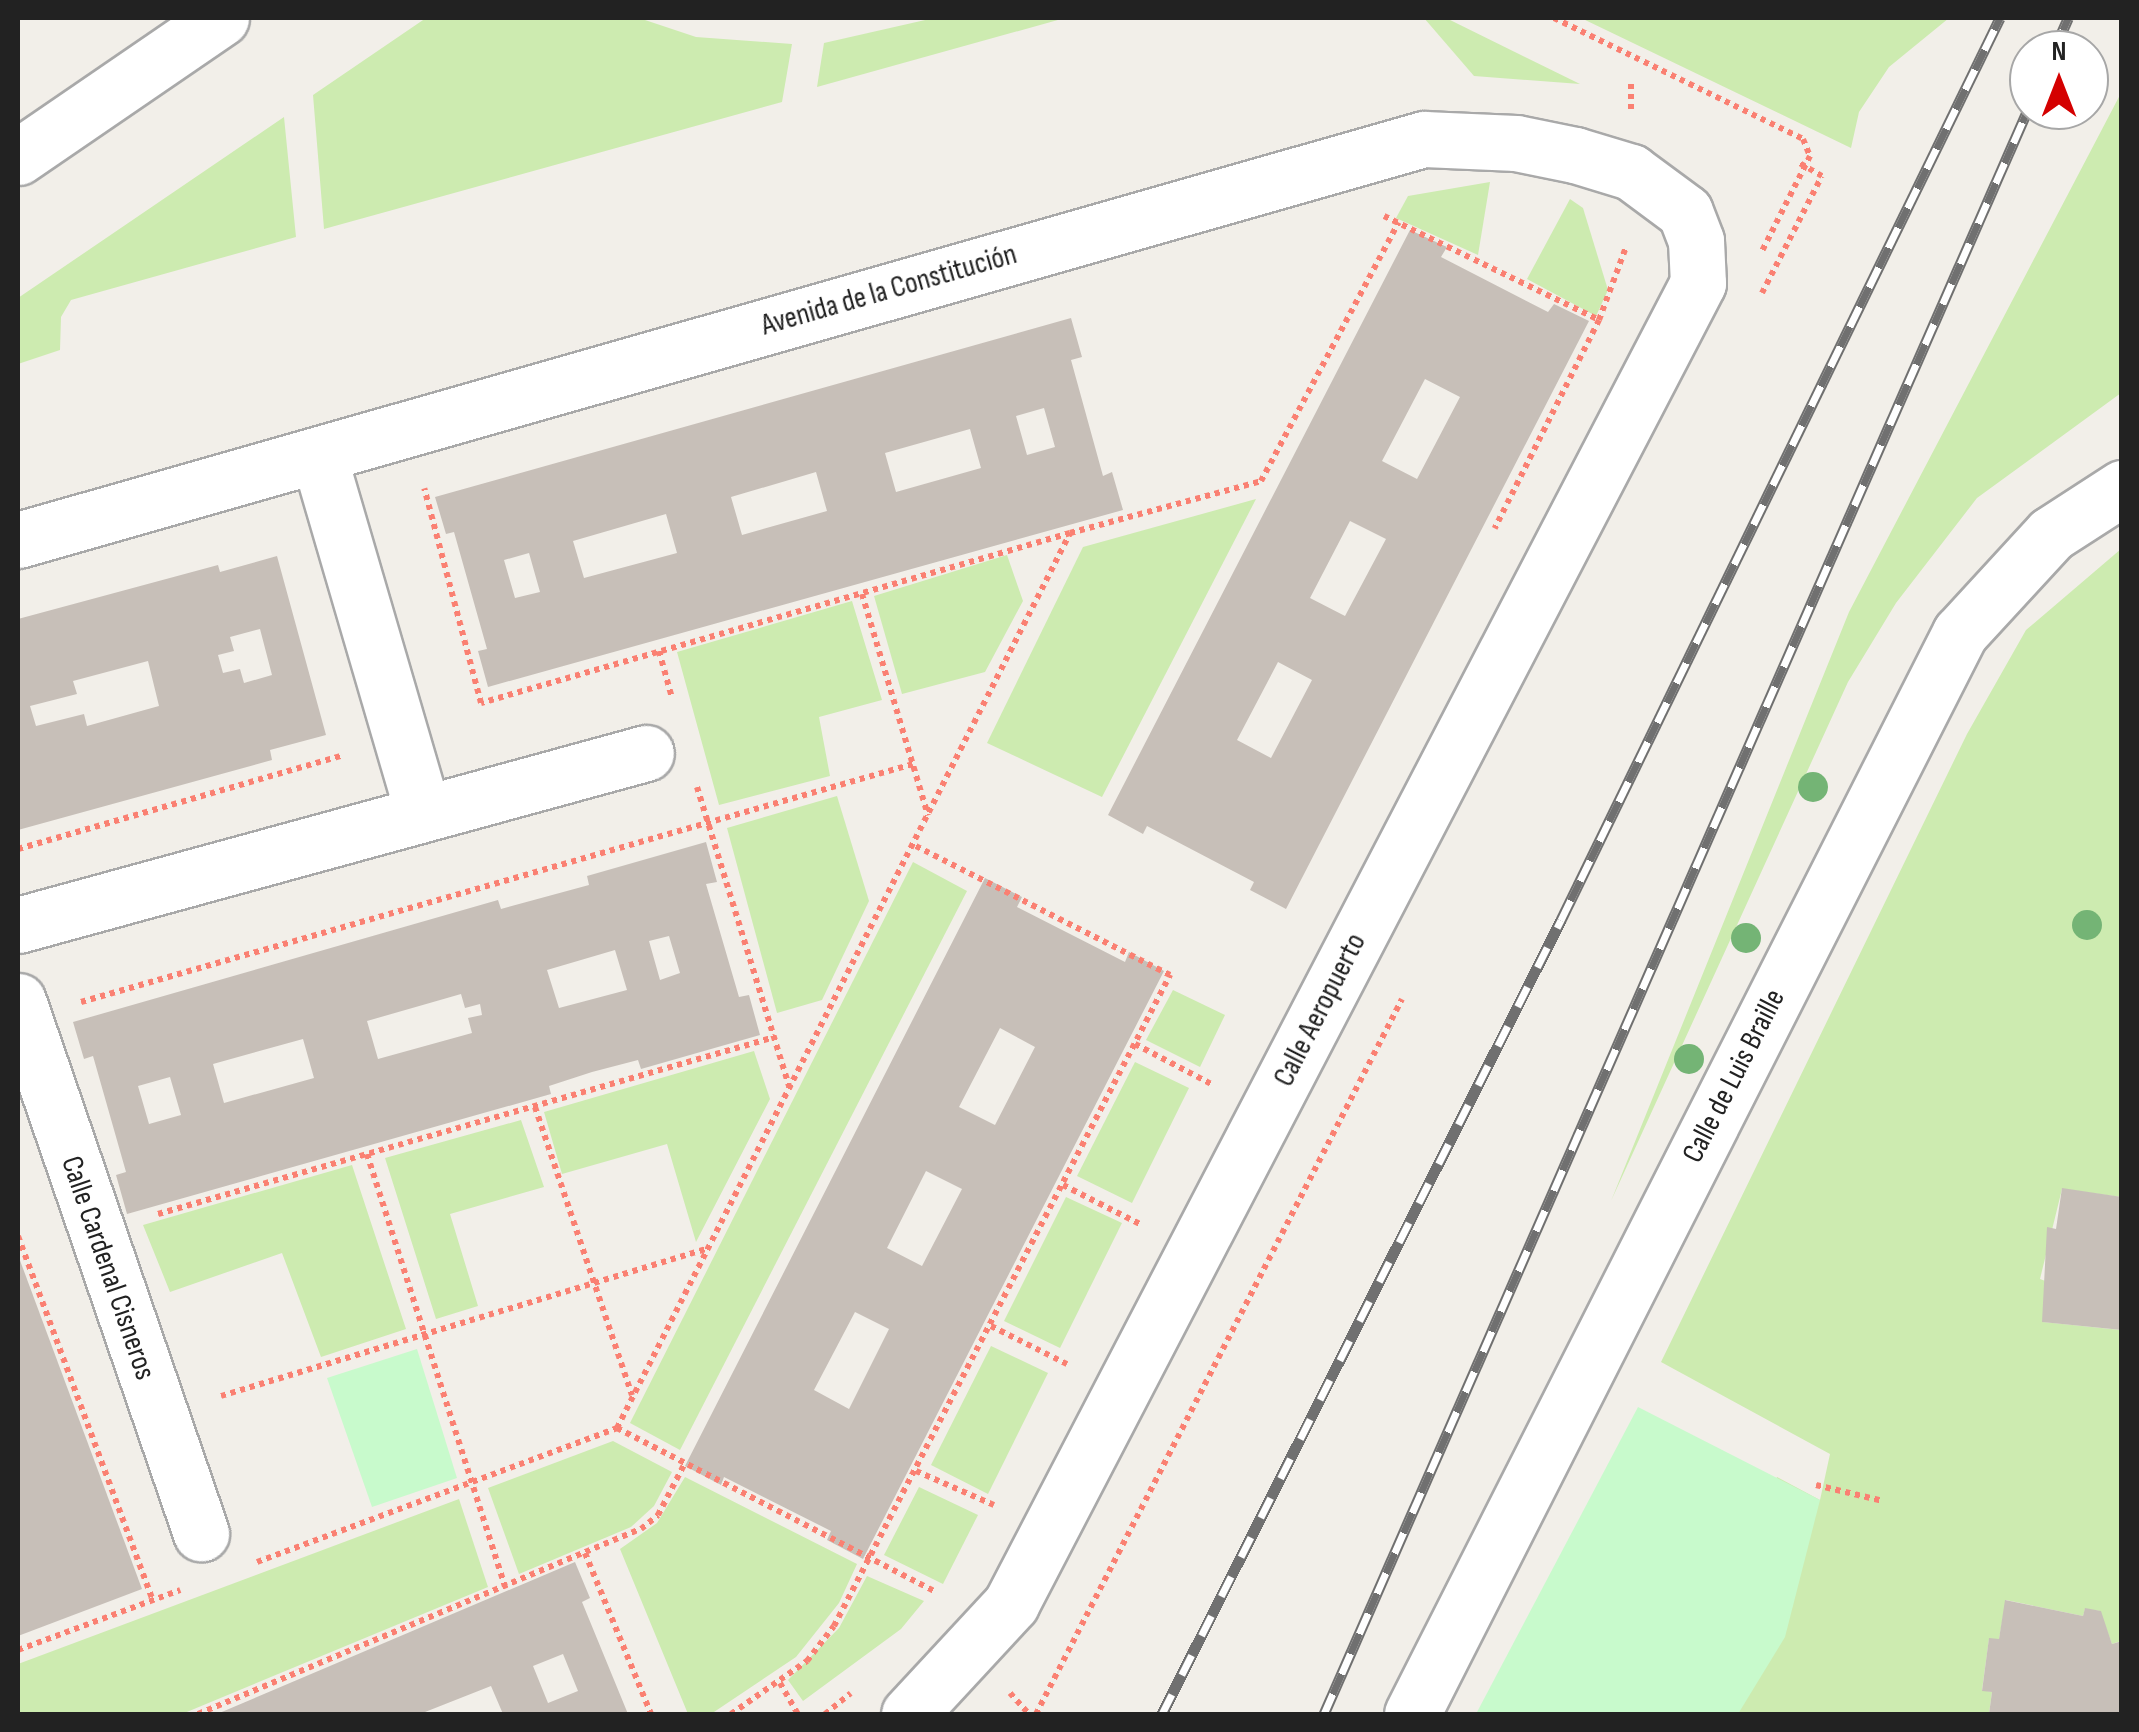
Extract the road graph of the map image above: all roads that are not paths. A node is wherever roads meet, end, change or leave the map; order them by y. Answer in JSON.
{"nodes":[{"id":1,"x":221,"y":18,"type":"edge"},
{"id":2,"x":18,"y":157,"type":"edge"},
{"id":3,"x":1698,"y":283,"type":"joint"},
{"id":4,"x":319,"y":457,"type":"junction"},
{"id":5,"x":2122,"y":488,"type":"edge"},
{"id":6,"x":18,"y":540,"type":"edge"},
{"id":7,"x":670,"y":742,"type":"road end"},
{"id":8,"x":423,"y":813,"type":"junction"},
{"id":9,"x":18,"y":925,"type":"edge"},
{"id":10,"x":18,"y":1001,"type":"edge"},
{"id":11,"x":201,"y":1534,"type":"dead end"},
{"id":12,"x":910,"y":1714,"type":"edge"},
{"id":13,"x":1412,"y":1714,"type":"edge"}],
"edges":[{"from":1,"to":2,"type":"street"},
{"from":3,"to":4,"type":"street","name":"Avenida de la Constitución"},
{"from":3,"to":12,"type":"street","name":"Calle Aeropuerto"},
{"from":4,"to":6,"type":"street","name":"Avenida de la Constitución"},
{"from":4,"to":8,"type":"street"},
{"from":5,"to":13,"type":"street","name":"Calle de Luis Braille"},
{"from":7,"to":8,"type":"street"},
{"from":8,"to":9,"type":"street"},
{"from":10,"to":11,"type":"street","name":"Calle Cardenal Cisneros"}]}
